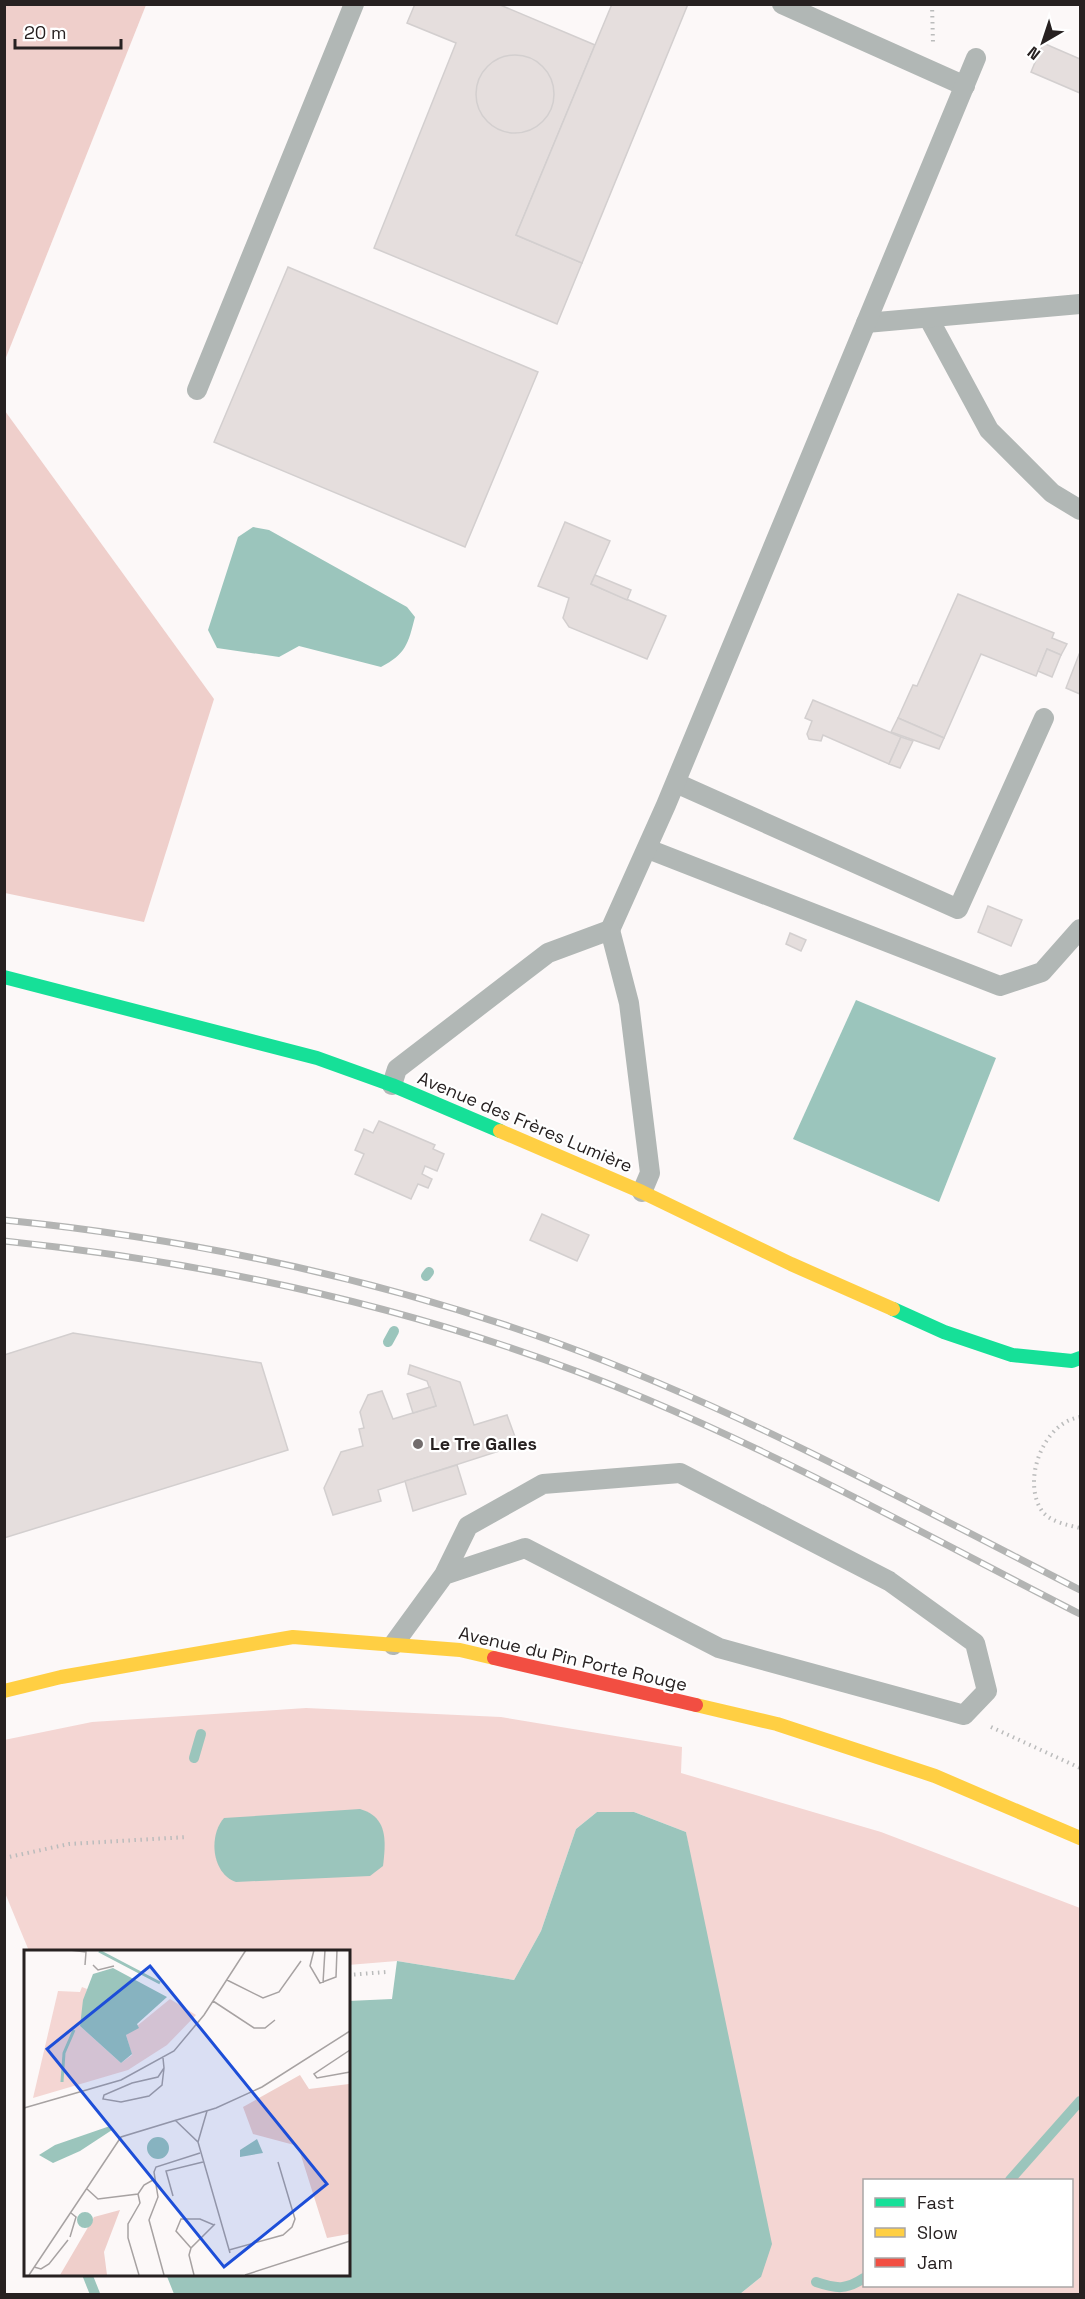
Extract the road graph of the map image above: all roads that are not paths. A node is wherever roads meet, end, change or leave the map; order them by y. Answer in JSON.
{"nodes":[{"id":1,"x":354,"y":4,"type":"edge"},
{"id":2,"x":782,"y":4,"type":"edge"},
{"id":3,"x":976,"y":58,"type":"dead end"},
{"id":4,"x":965,"y":86,"type":"junction"},
{"id":5,"x":1080,"y":304,"type":"edge"},
{"id":6,"x":929,"y":319,"type":"junction"},
{"id":7,"x":866,"y":323,"type":"junction"},
{"id":8,"x":197,"y":390,"type":"dead end"},
{"id":9,"x":1080,"y":510,"type":"edge"},
{"id":10,"x":1044,"y":718,"type":"dead end"},
{"id":11,"x":676,"y":783,"type":"junction"},
{"id":12,"x":648,"y":849,"type":"junction"},
{"id":13,"x":1080,"y":929,"type":"edge"},
{"id":14,"x":610,"y":930,"type":"junction"},
{"id":15,"x":4,"y":977,"type":"edge"},
{"id":16,"x":392,"y":1085,"type":"junction"},
{"id":17,"x":642,"y":1192,"type":"junction"},
{"id":18,"x":1080,"y":1358,"type":"edge"},
{"id":19,"x":444,"y":1575,"type":"junction"},
{"id":20,"x":393,"y":1645,"type":"junction"},
{"id":21,"x":4,"y":1691,"type":"edge"},
{"id":22,"x":1080,"y":1838,"type":"edge"}],
"edges":[{"from":1,"to":8,"type":"lane"},
{"from":2,"to":4,"type":"lane"},
{"from":3,"to":4,"type":"lane"},
{"from":4,"to":7,"type":"lane"},
{"from":5,"to":6,"type":"lane"},
{"from":6,"to":7,"type":"lane"},
{"from":6,"to":9,"type":"lane"},
{"from":7,"to":11,"type":"lane"},
{"from":10,"to":11,"type":"lane"},
{"from":11,"to":12,"type":"lane"},
{"from":12,"to":13,"type":"lane"},
{"from":12,"to":14,"type":"lane"},
{"from":14,"to":16,"type":"lane"},
{"from":14,"to":17,"type":"lane"},
{"from":15,"to":16,"type":"street","name":"Avenue des Frères Lumière"},
{"from":16,"to":17,"type":"street","name":"Avenue des Frères Lumière"},
{"from":17,"to":18,"type":"street","name":"Avenue des Frères Lumière"},
{"from":19,"to":19,"type":"lane"},
{"from":19,"to":20,"type":"lane"},
{"from":20,"to":21,"type":"street","name":"Avenue du Pin Porte Rouge"},
{"from":20,"to":22,"type":"street","name":"Avenue du Pin Porte Rouge"}]}
